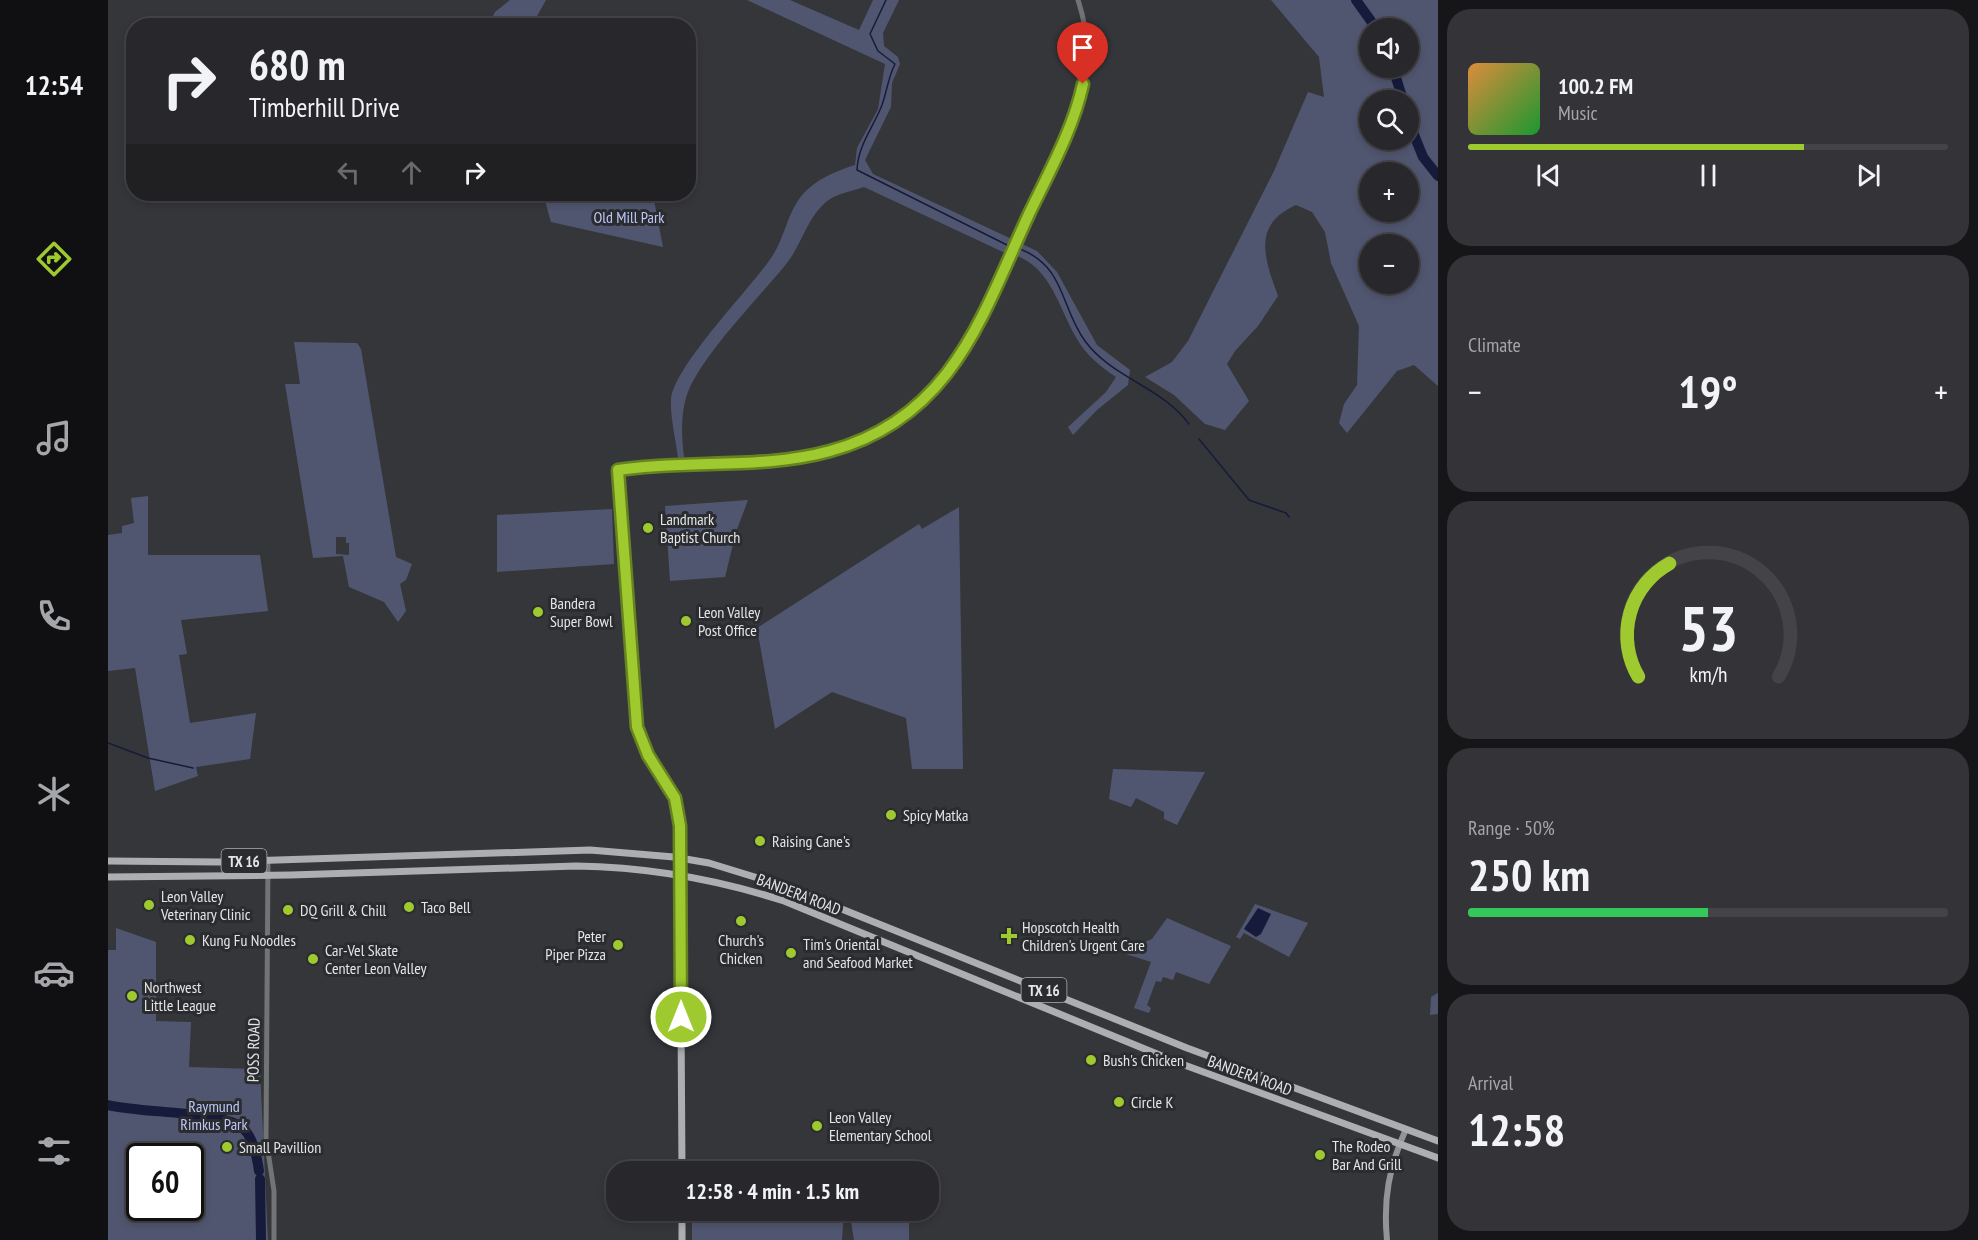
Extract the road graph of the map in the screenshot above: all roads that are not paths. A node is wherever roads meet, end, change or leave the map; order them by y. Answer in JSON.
{"nodes":[{"id":1,"x":1078,"y":0,"type":"edge"},
{"id":2,"x":381,"y":856,"type":"junction"},
{"id":3,"x":680,"y":858,"type":"junction"},
{"id":4,"x":268,"y":860,"type":"junction"},
{"id":5,"x":108,"y":861,"type":"edge"},
{"id":6,"x":108,"y":872,"type":"edge"},
{"id":7,"x":382,"y":873,"type":"junction"},
{"id":8,"x":680,"y":875,"type":"junction"},
{"id":9,"x":268,"y":876,"type":"junction"},
{"id":10,"x":108,"y":878,"type":"edge"},
{"id":11,"x":844,"y":910,"type":"junction"},
{"id":12,"x":837,"y":923,"type":"junction"},
{"id":13,"x":1406,"y":1129,"type":"junction"},
{"id":14,"x":1438,"y":1141,"type":"edge"},
{"id":15,"x":1399,"y":1144,"type":"junction"},
{"id":16,"x":1438,"y":1158,"type":"edge"},
{"id":17,"x":682,"y":1161,"type":"edge"},
{"id":18,"x":682,"y":1221,"type":"edge"},
{"id":19,"x":274,"y":1240,"type":"edge"},
{"id":20,"x":682,"y":1240,"type":"edge"},
{"id":21,"x":1387,"y":1240,"type":"edge"}],
"edges":[{"from":1,"to":3,"type":"street"},
{"from":2,"to":3,"type":"main road","name":"BANDERA ROAD","number":"TX 16"},
{"from":2,"to":4,"type":"main road","name":"BANDERA ROAD","number":"TX 16"},
{"from":2,"to":7,"type":"main road"},
{"from":3,"to":8,"type":"main road"},
{"from":3,"to":11,"type":"main road","name":"BANDERA ROAD","number":"TX 16"},
{"from":4,"to":5,"type":"main road","name":"BANDERA ROAD","number":"TX 16"},
{"from":4,"to":9,"type":"street","name":"POSS ROAD"},
{"from":6,"to":10,"type":"main road"},
{"from":7,"to":8,"type":"main road","name":"BANDERA ROAD","number":"TX 16"},
{"from":7,"to":9,"type":"main road","name":"BANDERA ROAD","number":"TX 16"},
{"from":8,"to":12,"type":"main road","name":"BANDERA ROAD","number":"TX 16"},
{"from":8,"to":17,"type":"main road"},
{"from":9,"to":10,"type":"main road","name":"BANDERA ROAD","number":"TX 16"},
{"from":9,"to":19,"type":"street","name":"POSS ROAD"},
{"from":11,"to":12,"type":"main road"},
{"from":11,"to":13,"type":"main road","name":"BANDERA ROAD","number":"TX 16"},
{"from":12,"to":15,"type":"main road","name":"BANDERA ROAD","number":"TX 16"},
{"from":13,"to":14,"type":"main road","name":"BANDERA ROAD","number":"TX 16"},
{"from":13,"to":15,"type":"main road"},
{"from":15,"to":16,"type":"main road","name":"BANDERA ROAD","number":"TX 16"},
{"from":15,"to":21,"type":"main road"},
{"from":18,"to":20,"type":"main road"}]}
